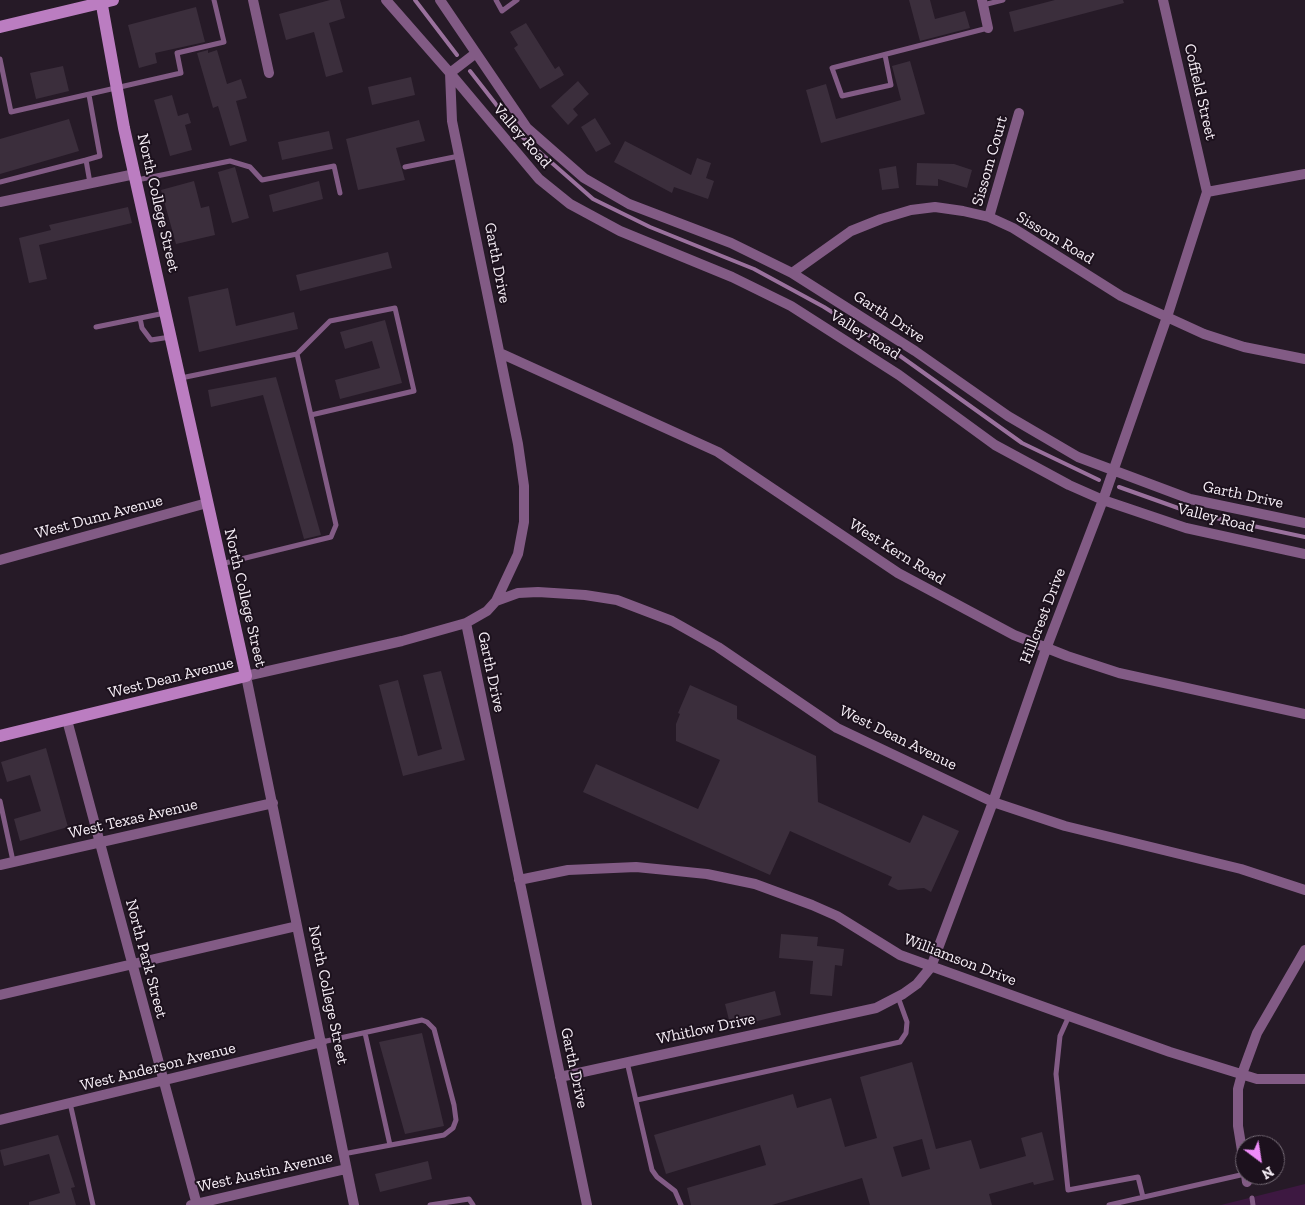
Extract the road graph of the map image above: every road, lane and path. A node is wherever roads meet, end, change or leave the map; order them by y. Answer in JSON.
{"nodes":[{"id":1,"x":214,"y":0,"type":"edge"},
{"id":2,"x":253,"y":0,"type":"edge"},
{"id":3,"x":386,"y":0,"type":"edge"},
{"id":4,"x":440,"y":0,"type":"edge"},
{"id":5,"x":496,"y":0,"type":"edge"},
{"id":6,"x":517,"y":0,"type":"edge"},
{"id":7,"x":1003,"y":0,"type":"edge"},
{"id":8,"x":1164,"y":0,"type":"edge"},
{"id":9,"x":105,"y":1,"type":"edge"},
{"id":10,"x":982,"y":2,"type":"edge"},
{"id":11,"x":0,"y":27,"type":"edge"},
{"id":12,"x":988,"y":28,"type":"joint"},
{"id":13,"x":476,"y":53,"type":"junction"},
{"id":14,"x":885,"y":55,"type":"junction"},
{"id":15,"x":0,"y":62,"type":"edge"},
{"id":16,"x":269,"y":73,"type":"dead end"},
{"id":17,"x":450,"y":73,"type":"junction"},
{"id":18,"x":117,"y":89,"type":"junction"},
{"id":19,"x":89,"y":95,"type":"junction"},
{"id":20,"x":1020,"y":113,"type":"dead end"},
{"id":21,"x":460,"y":156,"type":"junction"},
{"id":22,"x":86,"y":160,"type":"junction"},
{"id":23,"x":405,"y":167,"type":"dead end"},
{"id":24,"x":1305,"y":174,"type":"edge"},
{"id":25,"x":135,"y":177,"type":"junction"},
{"id":26,"x":0,"y":182,"type":"edge"},
{"id":27,"x":90,"y":183,"type":"junction"},
{"id":28,"x":1207,"y":192,"type":"junction"},
{"id":29,"x":340,"y":193,"type":"dead end"},
{"id":30,"x":0,"y":202,"type":"edge"},
{"id":31,"x":989,"y":218,"type":"junction"},
{"id":32,"x":792,"y":273,"type":"junction"},
{"id":33,"x":165,"y":313,"type":"junction"},
{"id":34,"x":1167,"y":317,"type":"junction"},
{"id":35,"x":140,"y":318,"type":"junction"},
{"id":36,"x":96,"y":327,"type":"dead end"},
{"id":37,"x":171,"y":337,"type":"junction"},
{"id":38,"x":500,"y":353,"type":"junction"},
{"id":39,"x":296,"y":354,"type":"junction"},
{"id":40,"x":1305,"y":359,"type":"edge"},
{"id":41,"x":180,"y":378,"type":"junction"},
{"id":42,"x":311,"y":415,"type":"junction"},
{"id":43,"x":1114,"y":471,"type":"junction"},
{"id":44,"x":1103,"y":500,"type":"junction"},
{"id":45,"x":207,"y":503,"type":"junction"},
{"id":46,"x":1305,"y":523,"type":"edge"},
{"id":47,"x":1305,"y":554,"type":"edge"},
{"id":48,"x":0,"y":560,"type":"edge"},
{"id":49,"x":221,"y":564,"type":"junction"},
{"id":50,"x":496,"y":602,"type":"junction"},
{"id":51,"x":466,"y":623,"type":"junction"},
{"id":52,"x":1046,"y":649,"type":"junction"},
{"id":53,"x":246,"y":676,"type":"junction"},
{"id":54,"x":1305,"y":714,"type":"edge"},
{"id":55,"x":67,"y":720,"type":"junction"},
{"id":56,"x":0,"y":736,"type":"edge"},
{"id":57,"x":0,"y":801,"type":"edge"},
{"id":58,"x":993,"y":802,"type":"junction"},
{"id":59,"x":274,"y":803,"type":"junction"},
{"id":60,"x":99,"y":843,"type":"junction"},
{"id":61,"x":14,"y":862,"type":"junction"},
{"id":62,"x":0,"y":865,"type":"edge"},
{"id":63,"x":519,"y":880,"type":"junction"},
{"id":64,"x":1305,"y":890,"type":"edge"},
{"id":65,"x":297,"y":926,"type":"junction"},
{"id":66,"x":1305,"y":950,"type":"edge"},
{"id":67,"x":132,"y":964,"type":"junction"},
{"id":68,"x":931,"y":967,"type":"junction"},
{"id":69,"x":0,"y":995,"type":"edge"},
{"id":70,"x":898,"y":997,"type":"junction"},
{"id":71,"x":859,"y":1011,"type":"joint"},
{"id":72,"x":1070,"y":1016,"type":"junction"},
{"id":73,"x":365,"y":1033,"type":"junction"},
{"id":74,"x":322,"y":1042,"type":"junction"},
{"id":75,"x":626,"y":1062,"type":"junction"},
{"id":76,"x":1242,"y":1074,"type":"junction"},
{"id":77,"x":560,"y":1077,"type":"junction"},
{"id":78,"x":1305,"y":1079,"type":"edge"},
{"id":79,"x":164,"y":1081,"type":"junction"},
{"id":80,"x":637,"y":1100,"type":"junction"},
{"id":81,"x":70,"y":1103,"type":"junction"},
{"id":82,"x":0,"y":1120,"type":"edge"},
{"id":83,"x":1239,"y":1135,"type":"edge"},
{"id":84,"x":390,"y":1145,"type":"junction"},
{"id":85,"x":343,"y":1154,"type":"junction"},
{"id":86,"x":346,"y":1169,"type":"junction"},
{"id":87,"x":1235,"y":1179,"type":"edge"},
{"id":88,"x":1143,"y":1197,"type":"junction"},
{"id":89,"x":1252,"y":1198,"type":"dead end"},
{"id":90,"x":92,"y":1205,"type":"edge"},
{"id":91,"x":195,"y":1205,"type":"edge"},
{"id":92,"x":354,"y":1205,"type":"edge"},
{"id":93,"x":430,"y":1205,"type":"edge"},
{"id":94,"x":473,"y":1205,"type":"edge"},
{"id":95,"x":588,"y":1205,"type":"edge"},
{"id":96,"x":681,"y":1205,"type":"edge"},
{"id":97,"x":1109,"y":1205,"type":"edge"},
{"id":98,"x":1253,"y":1205,"type":"edge"}],
"edges":[{"from":1,"to":18,"type":"lane"},
{"from":2,"to":16,"type":"street"},
{"from":3,"to":17,"type":"street"},
{"from":4,"to":13,"type":"street","name":"Garth Drive"},
{"from":5,"to":6,"type":"lane"},
{"from":7,"to":10,"type":"lane"},
{"from":8,"to":28,"type":"street","name":"Coffield Street"},
{"from":9,"to":11,"type":"street"},
{"from":9,"to":18,"type":"street","name":"North College Street"},
{"from":10,"to":12,"type":"street"},
{"from":12,"to":14,"type":"lane"},
{"from":13,"to":17,"type":"street"},
{"from":13,"to":32,"type":"street","name":"Garth Drive"},
{"from":14,"to":14,"type":"lane"},
{"from":15,"to":19,"type":"lane"},
{"from":17,"to":21,"type":"street","name":"Garth Drive"},
{"from":17,"to":44,"type":"street","name":"Valley Road"},
{"from":18,"to":19,"type":"lane"},
{"from":18,"to":25,"type":"street","name":"North College Street"},
{"from":19,"to":22,"type":"lane"},
{"from":20,"to":31,"type":"street","name":"Sissom Court"},
{"from":21,"to":23,"type":"lane"},
{"from":21,"to":38,"type":"street","name":"Garth Drive"},
{"from":22,"to":26,"type":"lane"},
{"from":22,"to":27,"type":"lane"},
{"from":24,"to":28,"type":"street"},
{"from":25,"to":27,"type":"street"},
{"from":25,"to":29,"type":"lane"},
{"from":25,"to":33,"type":"street","name":"North College Street"},
{"from":27,"to":30,"type":"street"},
{"from":28,"to":34,"type":"street","name":"Hillcrest Drive"},
{"from":31,"to":32,"type":"street","name":"Sissom Road"},
{"from":31,"to":34,"type":"street","name":"Sissom Road"},
{"from":32,"to":43,"type":"street","name":"Garth Drive"},
{"from":33,"to":35,"type":"lane"},
{"from":33,"to":37,"type":"street","name":"North College Street"},
{"from":34,"to":40,"type":"street","name":"Sissom Road"},
{"from":34,"to":43,"type":"street","name":"Hillcrest Drive"},
{"from":35,"to":36,"type":"lane"},
{"from":35,"to":37,"type":"lane"},
{"from":37,"to":41,"type":"street","name":"North College Street"},
{"from":38,"to":50,"type":"street","name":"Garth Drive"},
{"from":38,"to":52,"type":"street","name":"West Kern Road"},
{"from":39,"to":41,"type":"lane"},
{"from":39,"to":42,"type":"lane"},
{"from":39,"to":42,"type":"lane"},
{"from":41,"to":45,"type":"street","name":"North College Street"},
{"from":42,"to":49,"type":"lane"},
{"from":43,"to":44,"type":"street","name":"Hillcrest Drive"},
{"from":43,"to":46,"type":"street","name":"Garth Drive"},
{"from":44,"to":47,"type":"street","name":"Valley Road"},
{"from":44,"to":52,"type":"street","name":"Hillcrest Drive"},
{"from":45,"to":48,"type":"street","name":"West Dunn Avenue"},
{"from":45,"to":49,"type":"street","name":"North College Street"},
{"from":49,"to":53,"type":"street","name":"North College Street"},
{"from":50,"to":51,"type":"street","name":"Garth Drive"},
{"from":50,"to":58,"type":"street","name":"West Dean Avenue"},
{"from":51,"to":53,"type":"street","name":"West Dean Avenue"},
{"from":51,"to":63,"type":"street","name":"Garth Drive"},
{"from":52,"to":54,"type":"street","name":"West Kern Road"},
{"from":52,"to":58,"type":"street","name":"Hillcrest Drive"},
{"from":53,"to":55,"type":"street","name":"West Dean Avenue"},
{"from":53,"to":59,"type":"street","name":"North College Street"},
{"from":55,"to":56,"type":"street","name":"West Dean Avenue"},
{"from":55,"to":60,"type":"street","name":"North Park Street"},
{"from":57,"to":61,"type":"lane"},
{"from":58,"to":64,"type":"street","name":"West Dean Avenue"},
{"from":58,"to":68,"type":"street","name":"Hillcrest Drive"},
{"from":59,"to":60,"type":"street","name":"West Texas Avenue"},
{"from":59,"to":65,"type":"street","name":"North College Street"},
{"from":60,"to":61,"type":"street","name":"West Texas Avenue"},
{"from":60,"to":67,"type":"street","name":"North Park Street"},
{"from":61,"to":62,"type":"street","name":"West Texas Avenue"},
{"from":63,"to":68,"type":"street","name":"Williamson Drive"},
{"from":63,"to":77,"type":"street","name":"Garth Drive"},
{"from":65,"to":67,"type":"street"},
{"from":65,"to":74,"type":"street","name":"North College Street"},
{"from":66,"to":76,"type":"street"},
{"from":67,"to":69,"type":"street"},
{"from":67,"to":79,"type":"street","name":"North Park Street"},
{"from":68,"to":70,"type":"street","name":"Hillcrest Drive"},
{"from":68,"to":72,"type":"street","name":"Williamson Drive"},
{"from":70,"to":71,"type":"street","name":"Hillcrest Drive"},
{"from":70,"to":80,"type":"lane"},
{"from":71,"to":75,"type":"street","name":"Whitlow Drive"},
{"from":72,"to":76,"type":"street","name":"Williamson Drive"},
{"from":72,"to":88,"type":"lane"},
{"from":73,"to":74,"type":"lane"},
{"from":73,"to":84,"type":"lane"},
{"from":73,"to":84,"type":"lane"},
{"from":74,"to":79,"type":"street","name":"West Anderson Avenue"},
{"from":74,"to":85,"type":"street","name":"North College Street"},
{"from":75,"to":77,"type":"street","name":"Whitlow Drive"},
{"from":75,"to":80,"type":"lane"},
{"from":76,"to":78,"type":"street","name":"Williamson Drive"},
{"from":76,"to":83,"type":"street"},
{"from":77,"to":95,"type":"street","name":"Garth Drive"},
{"from":79,"to":81,"type":"street","name":"West Anderson Avenue"},
{"from":79,"to":91,"type":"street","name":"North Park Street"},
{"from":80,"to":96,"type":"lane"},
{"from":81,"to":82,"type":"street","name":"West Anderson Avenue"},
{"from":81,"to":90,"type":"lane"},
{"from":84,"to":85,"type":"lane"},
{"from":85,"to":86,"type":"street","name":"North College Street"},
{"from":86,"to":91,"type":"street","name":"West Austin Avenue"},
{"from":86,"to":92,"type":"street","name":"North College Street"},
{"from":87,"to":88,"type":"lane"},
{"from":88,"to":97,"type":"lane"},
{"from":89,"to":98,"type":"lane"},
{"from":93,"to":94,"type":"lane"}]}
